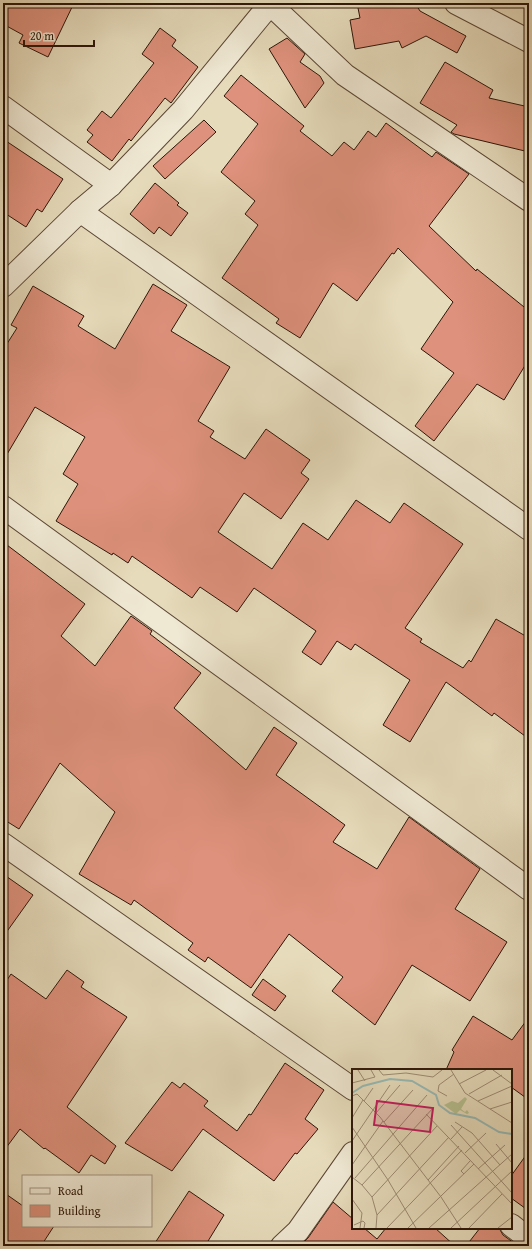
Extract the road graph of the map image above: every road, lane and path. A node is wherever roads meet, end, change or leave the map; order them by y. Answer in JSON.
{"nodes":[{"id":1,"x":456,"y":3,"type":"edge"},
{"id":2,"x":270,"y":4,"type":"edge"},
{"id":3,"x":529,"y":41,"type":"edge"},
{"id":4,"x":3,"y":107,"type":"edge"},
{"id":5,"x":111,"y":185,"type":"junction"},
{"id":6,"x":529,"y":200,"type":"edge"},
{"id":7,"x":80,"y":211,"type":"junction"},
{"id":8,"x":3,"y":286,"type":"edge"},
{"id":9,"x":3,"y":507,"type":"edge"},
{"id":10,"x":529,"y":529,"type":"edge"},
{"id":11,"x":3,"y":844,"type":"edge"},
{"id":12,"x":529,"y":889,"type":"edge"},
{"id":13,"x":352,"y":1088,"type":"edge"},
{"id":14,"x":352,"y":1154,"type":"edge"},
{"id":15,"x":512,"y":1226,"type":"edge"},
{"id":16,"x":529,"y":1239,"type":"edge"},
{"id":17,"x":282,"y":1246,"type":"edge"}],
"edges":[{"from":1,"to":3,"type":"street"},
{"from":2,"to":5,"type":"street"},
{"from":2,"to":6,"type":"street"},
{"from":4,"to":5,"type":"street"},
{"from":5,"to":7,"type":"street"},
{"from":7,"to":8,"type":"street"},
{"from":7,"to":10,"type":"street"},
{"from":9,"to":12,"type":"street"},
{"from":11,"to":13,"type":"street"},
{"from":14,"to":17,"type":"street"},
{"from":15,"to":16,"type":"street"}]}
